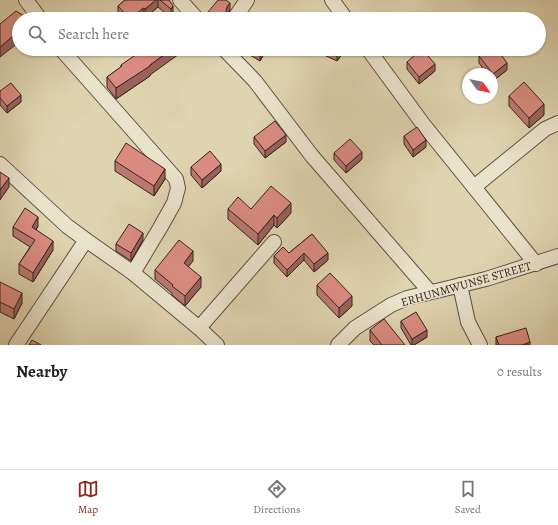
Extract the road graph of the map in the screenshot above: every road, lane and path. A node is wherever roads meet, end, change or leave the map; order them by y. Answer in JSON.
{"nodes":[{"id":1,"x":26,"y":0,"type":"edge"},
{"id":2,"x":180,"y":0,"type":"edge"},
{"id":3,"x":247,"y":0,"type":"edge"},
{"id":4,"x":333,"y":0,"type":"edge"},
{"id":5,"x":35,"y":12,"type":"edge"},
{"id":6,"x":191,"y":12,"type":"edge"},
{"id":7,"x":239,"y":12,"type":"edge"},
{"id":8,"x":341,"y":12,"type":"edge"},
{"id":9,"x":68,"y":56,"type":"edge"},
{"id":10,"x":231,"y":56,"type":"edge"},
{"id":11,"x":373,"y":56,"type":"edge"},
{"id":12,"x":558,"y":123,"type":"edge"},
{"id":13,"x":0,"y":164,"type":"edge"},
{"id":14,"x":474,"y":187,"type":"junction"},
{"id":15,"x":86,"y":240,"type":"junction"},
{"id":16,"x":274,"y":242,"type":"dead end"},
{"id":17,"x":558,"y":258,"type":"edge"},
{"id":18,"x":536,"y":264,"type":"junction"},
{"id":19,"x":133,"y":273,"type":"junction"},
{"id":20,"x":460,"y":285,"type":"junction"},
{"id":21,"x":430,"y":292,"type":"junction"},
{"id":22,"x":199,"y":328,"type":"junction"},
{"id":23,"x":16,"y":345,"type":"edge"},
{"id":24,"x":217,"y":345,"type":"edge"},
{"id":25,"x":338,"y":345,"type":"edge"},
{"id":26,"x":480,"y":345,"type":"edge"}],
"edges":[{"from":1,"to":5,"type":"street"},
{"from":2,"to":6,"type":"street"},
{"from":3,"to":7,"type":"street"},
{"from":4,"to":8,"type":"street"},
{"from":9,"to":19,"type":"street"},
{"from":10,"to":21,"type":"street"},
{"from":11,"to":14,"type":"street"},
{"from":12,"to":14,"type":"street"},
{"from":13,"to":15,"type":"street"},
{"from":14,"to":18,"type":"street"},
{"from":15,"to":19,"type":"street"},
{"from":15,"to":23,"type":"street"},
{"from":16,"to":22,"type":"street"},
{"from":17,"to":18,"type":"street","name":"ERHUNMWUNSE STREET"},
{"from":18,"to":20,"type":"street","name":"ERHUNMWUNSE STREET"},
{"from":19,"to":22,"type":"street"},
{"from":20,"to":21,"type":"street","name":"ERHUNMWUNSE STREET"},
{"from":20,"to":26,"type":"street"},
{"from":21,"to":25,"type":"street","name":"ERHUNMWUNSE STREET"},
{"from":22,"to":24,"type":"street"}]}
